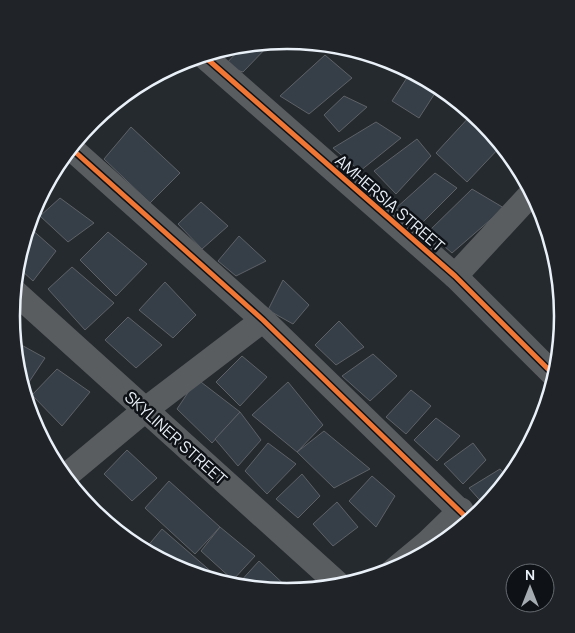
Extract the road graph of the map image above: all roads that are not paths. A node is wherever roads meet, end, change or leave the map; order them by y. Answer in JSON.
{"nodes":[{"id":1,"x":209,"y":61,"type":"edge"},
{"id":2,"x":76,"y":153,"type":"edge"},
{"id":3,"x":527,"y":198,"type":"edge"},
{"id":4,"x":455,"y":276,"type":"junction"},
{"id":5,"x":21,"y":298,"type":"edge"},
{"id":6,"x":263,"y":320,"type":"junction"},
{"id":7,"x":549,"y":371,"type":"edge"},
{"id":8,"x":145,"y":410,"type":"junction"},
{"id":9,"x":70,"y":472,"type":"edge"},
{"id":10,"x":465,"y":516,"type":"edge"},
{"id":11,"x":421,"y":548,"type":"edge"},
{"id":12,"x":334,"y":580,"type":"edge"}],
"edges":[{"from":1,"to":4,"type":"street","name":"AMHERSIA STREET"},
{"from":2,"to":6,"type":"street"},
{"from":3,"to":4,"type":"street"},
{"from":4,"to":7,"type":"street","name":"AMHERSIA STREET"},
{"from":5,"to":8,"type":"street","name":"SKYLINER STREET"},
{"from":6,"to":8,"type":"street"},
{"from":6,"to":10,"type":"street"},
{"from":8,"to":9,"type":"street"},
{"from":8,"to":12,"type":"street","name":"SKYLINER STREET"},
{"from":10,"to":11,"type":"street"}]}
